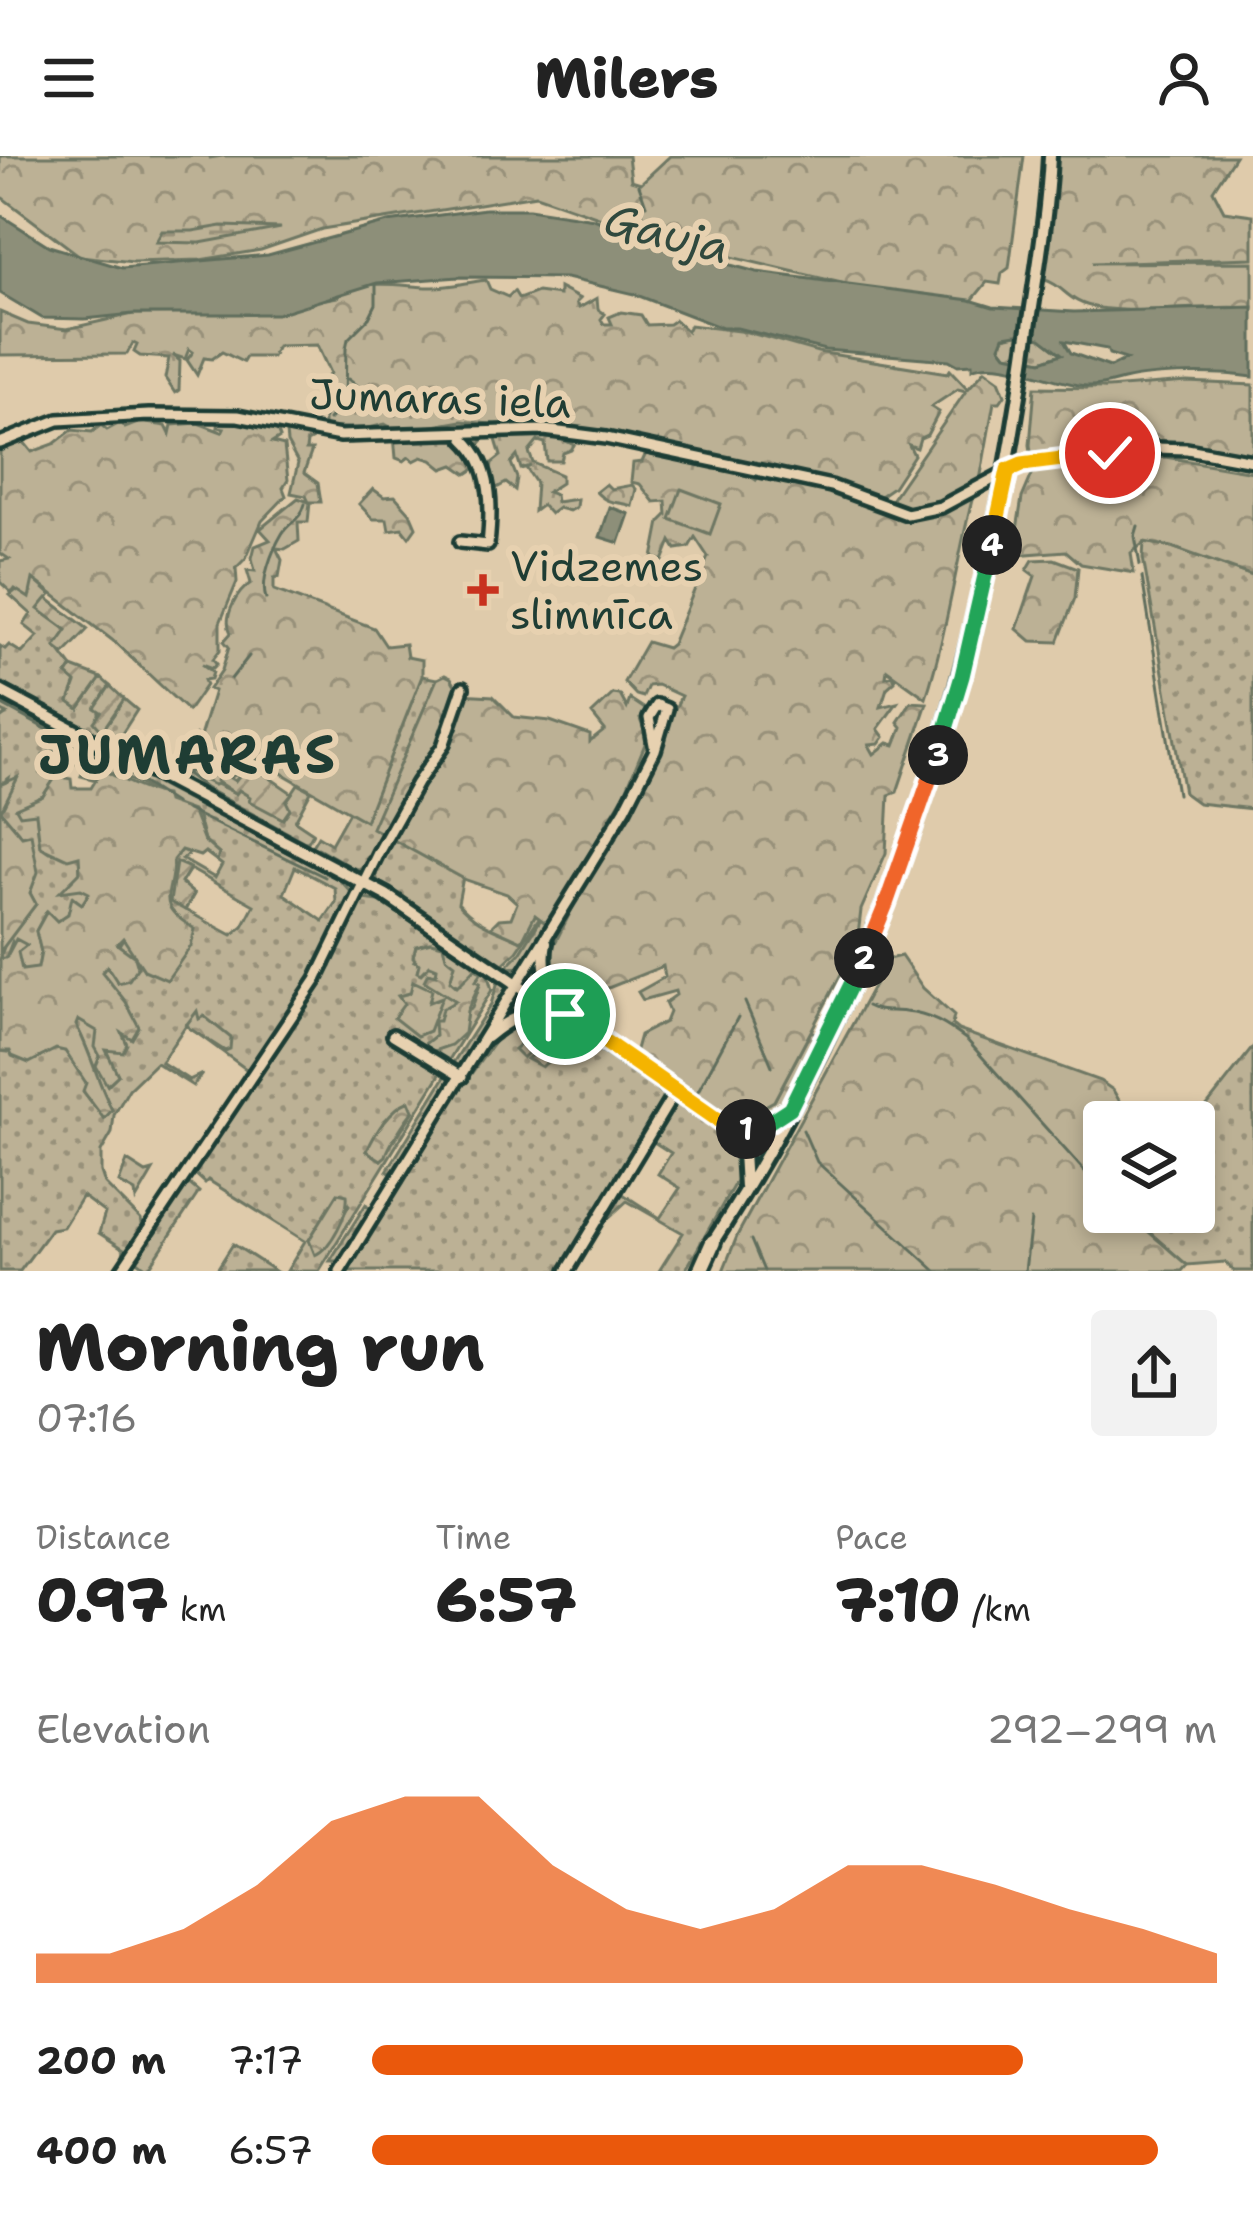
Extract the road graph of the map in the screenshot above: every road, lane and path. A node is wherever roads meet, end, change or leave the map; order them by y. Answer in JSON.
{"nodes":[{"id":1,"x":1050,"y":156,"type":"edge"},
{"id":2,"x":464,"y":439,"type":"dead end"},
{"id":3,"x":0,"y":443,"type":"edge"},
{"id":4,"x":1253,"y":461,"type":"edge"},
{"id":5,"x":1008,"y":470,"type":"junction"},
{"id":6,"x":460,"y":542,"type":"dead end"},
{"id":7,"x":463,"y":688,"type":"dead end"},
{"id":8,"x":0,"y":691,"type":"edge"},
{"id":9,"x":668,"y":709,"type":"dead end"},
{"id":10,"x":364,"y":883,"type":"junction"},
{"id":11,"x":546,"y":943,"type":"junction"},
{"id":12,"x":520,"y":984,"type":"junction"},
{"id":13,"x":565,"y":1014,"type":"junction"},
{"id":14,"x":585,"y":1028,"type":"junction"},
{"id":15,"x":393,"y":1035,"type":"dead end"},
{"id":16,"x":487,"y":1036,"type":"junction"},
{"id":17,"x":462,"y":1077,"type":"junction"},
{"id":18,"x":675,"y":1091,"type":"junction"},
{"id":19,"x":790,"y":1108,"type":"junction"},
{"id":20,"x":726,"y":1126,"type":"junction"},
{"id":21,"x":745,"y":1190,"type":"junction"},
{"id":22,"x":713,"y":1242,"type":"joint"},
{"id":23,"x":121,"y":1271,"type":"edge"},
{"id":24,"x":340,"y":1271,"type":"edge"},
{"id":25,"x":567,"y":1271,"type":"edge"},
{"id":26,"x":697,"y":1271,"type":"edge"}],
"edges":[{"from":1,"to":5,"type":"main road"},
{"from":2,"to":6,"type":"street"},
{"from":3,"to":5,"type":"street","name":"Jumaras iela"},
{"from":4,"to":5,"type":"street","name":"Jumaras iela"},
{"from":5,"to":19,"type":"main road"},
{"from":7,"to":10,"type":"street"},
{"from":8,"to":10,"type":"main road"},
{"from":9,"to":11,"type":"street"},
{"from":10,"to":12,"type":"main road"},
{"from":10,"to":23,"type":"street"},
{"from":11,"to":12,"type":"street"},
{"from":11,"to":14,"type":"main road"},
{"from":12,"to":13,"type":"main road"},
{"from":12,"to":16,"type":"street"},
{"from":13,"to":14,"type":"main road"},
{"from":13,"to":16,"type":"main road"},
{"from":14,"to":18,"type":"main road"},
{"from":15,"to":17,"type":"street"},
{"from":16,"to":17,"type":"street"},
{"from":17,"to":24,"type":"street"},
{"from":18,"to":20,"type":"main road"},
{"from":18,"to":25,"type":"street"},
{"from":19,"to":20,"type":"main road"},
{"from":19,"to":21,"type":"main road"},
{"from":20,"to":21,"type":"main road"},
{"from":21,"to":22,"type":"main road"},
{"from":22,"to":26,"type":"highway"}]}
